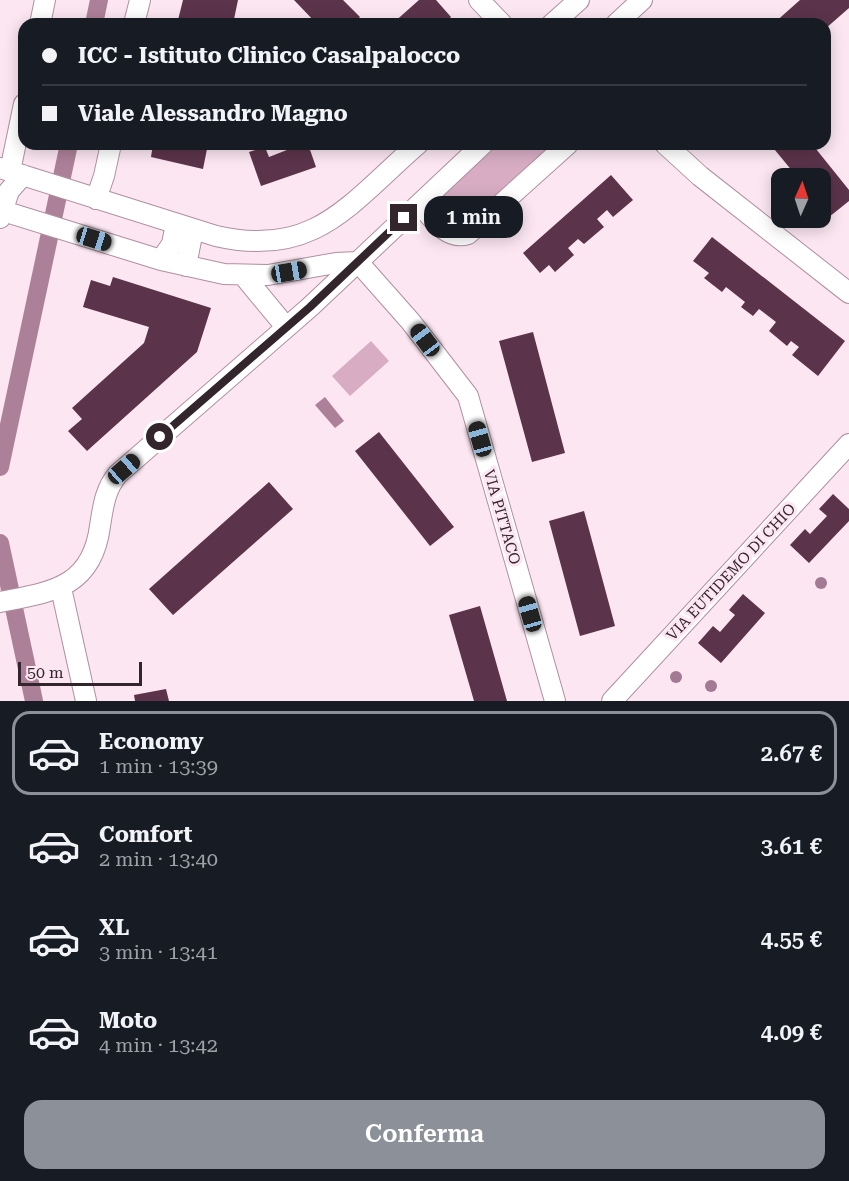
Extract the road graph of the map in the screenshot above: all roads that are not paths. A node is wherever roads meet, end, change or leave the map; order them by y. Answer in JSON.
{"nodes":[{"id":1,"x":45,"y":0,"type":"edge"},
{"id":2,"x":140,"y":0,"type":"edge"},
{"id":3,"x":479,"y":0,"type":"edge"},
{"id":4,"x":579,"y":0,"type":"edge"},
{"id":5,"x":642,"y":0,"type":"edge"},
{"id":6,"x":41,"y":18,"type":"edge"},
{"id":7,"x":136,"y":18,"type":"edge"},
{"id":8,"x":496,"y":18,"type":"edge"},
{"id":9,"x":559,"y":18,"type":"edge"},
{"id":10,"x":622,"y":18,"type":"edge"},
{"id":11,"x":20,"y":150,"type":"edge"},
{"id":12,"x":110,"y":150,"type":"edge"},
{"id":13,"x":411,"y":150,"type":"edge"},
{"id":14,"x":476,"y":150,"type":"edge"},
{"id":15,"x":561,"y":150,"type":"edge"},
{"id":16,"x":672,"y":150,"type":"edge"},
{"id":17,"x":18,"y":174,"type":"edge"},
{"id":18,"x":89,"y":197,"type":"junction"},
{"id":19,"x":420,"y":204,"type":"junction"},
{"id":20,"x":0,"y":213,"type":"edge"},
{"id":21,"x":184,"y":227,"type":"junction"},
{"id":22,"x":161,"y":260,"type":"junction"},
{"id":23,"x":358,"y":262,"type":"junction"},
{"id":24,"x":186,"y":266,"type":"junction"},
{"id":25,"x":243,"y":275,"type":"junction"},
{"id":26,"x":849,"y":293,"type":"edge"},
{"id":27,"x":286,"y":327,"type":"junction"},
{"id":28,"x":849,"y":444,"type":"edge"},
{"id":29,"x":53,"y":591,"type":"junction"},
{"id":30,"x":0,"y":602,"type":"edge"},
{"id":31,"x":86,"y":701,"type":"edge"},
{"id":32,"x":555,"y":701,"type":"edge"},
{"id":33,"x":612,"y":701,"type":"edge"}],
"edges":[{"from":1,"to":6,"type":"street"},
{"from":2,"to":7,"type":"street"},
{"from":3,"to":8,"type":"street"},
{"from":4,"to":9,"type":"street"},
{"from":5,"to":10,"type":"street"},
{"from":11,"to":17,"type":"street"},
{"from":12,"to":18,"type":"street"},
{"from":13,"to":21,"type":"street"},
{"from":14,"to":19,"type":"street"},
{"from":15,"to":19,"type":"street"},
{"from":16,"to":26,"type":"street"},
{"from":17,"to":18,"type":"street"},
{"from":17,"to":20,"type":"street"},
{"from":18,"to":21,"type":"street"},
{"from":19,"to":23,"type":"street"},
{"from":20,"to":22,"type":"street"},
{"from":21,"to":22,"type":"street"},
{"from":21,"to":24,"type":"street"},
{"from":22,"to":24,"type":"street"},
{"from":23,"to":25,"type":"street"},
{"from":23,"to":27,"type":"street"},
{"from":23,"to":32,"type":"street","name":"VIA PITTACO"},
{"from":24,"to":25,"type":"street"},
{"from":25,"to":27,"type":"street"},
{"from":27,"to":29,"type":"street"},
{"from":28,"to":33,"type":"street","name":"VIA EUTIDEMO DI CHIO"},
{"from":29,"to":30,"type":"street"},
{"from":29,"to":31,"type":"street"}]}
